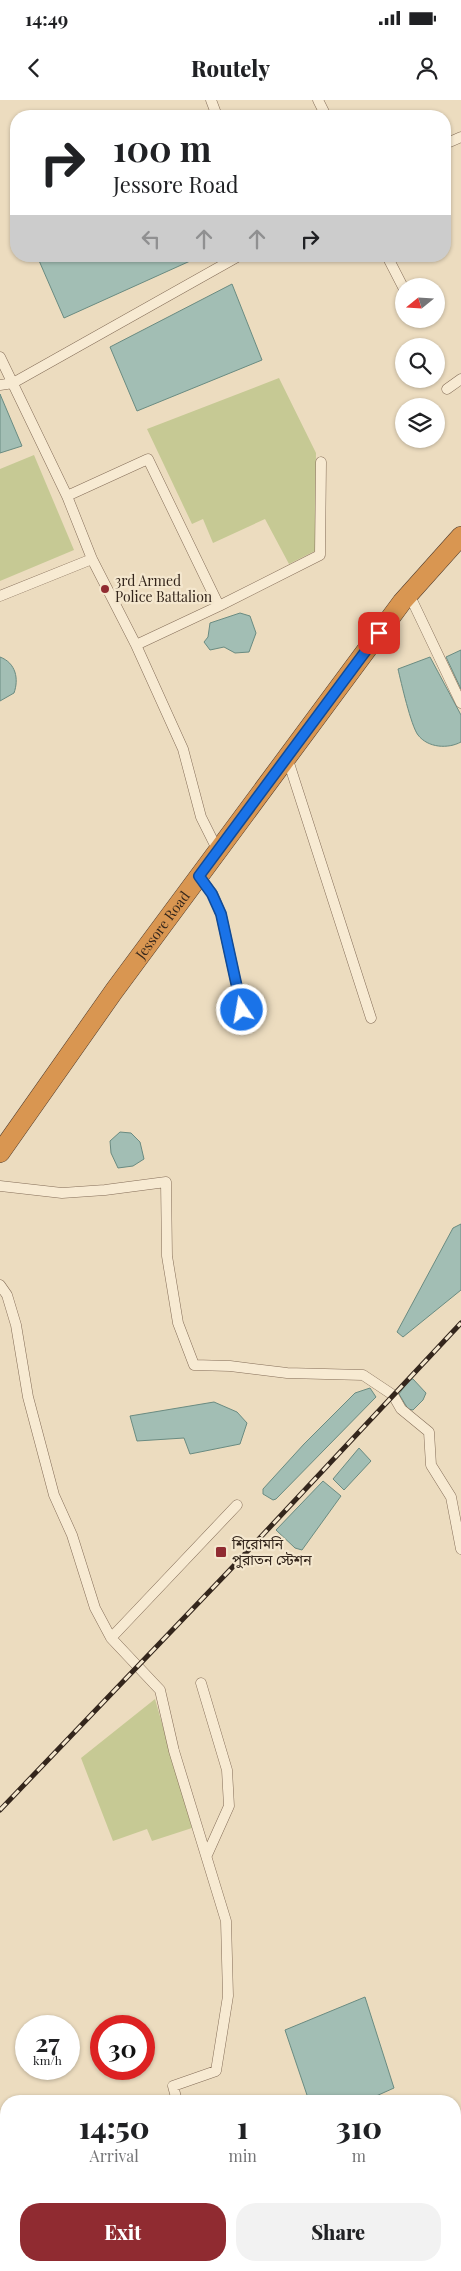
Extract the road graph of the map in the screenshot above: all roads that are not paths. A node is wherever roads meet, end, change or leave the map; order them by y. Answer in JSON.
{"nodes":[{"id":1,"x":228,"y":262,"type":"edge"},
{"id":2,"x":390,"y":262,"type":"edge"},
{"id":3,"x":398,"y":278,"type":"edge"},
{"id":4,"x":0,"y":358,"type":"edge"},
{"id":5,"x":461,"y":378,"type":"edge"},
{"id":6,"x":13,"y":383,"type":"junction"},
{"id":7,"x":0,"y":385,"type":"edge"},
{"id":8,"x":447,"y":389,"type":"dead end"},
{"id":9,"x":321,"y":462,"type":"dead end"},
{"id":10,"x":66,"y":496,"type":"junction"},
{"id":11,"x":461,"y":536,"type":"edge"},
{"id":12,"x":92,"y":559,"type":"junction"},
{"id":13,"x":409,"y":594,"type":"junction"},
{"id":14,"x":0,"y":596,"type":"edge"},
{"id":15,"x":219,"y":606,"type":"junction"},
{"id":16,"x":136,"y":645,"type":"junction"},
{"id":17,"x":461,"y":703,"type":"edge"},
{"id":18,"x":288,"y":757,"type":"junction"},
{"id":19,"x":218,"y":851,"type":"junction"},
{"id":20,"x":199,"y":876,"type":"junction"},
{"id":21,"x":242,"y":1010,"type":"dead end"},
{"id":22,"x":371,"y":1018,"type":"dead end"},
{"id":23,"x":0,"y":1153,"type":"edge"},
{"id":24,"x":0,"y":1186,"type":"edge"},
{"id":25,"x":0,"y":1285,"type":"edge"},
{"id":26,"x":237,"y":1506,"type":"dead end"},
{"id":27,"x":461,"y":1549,"type":"edge"},
{"id":28,"x":111,"y":1638,"type":"junction"},
{"id":29,"x":201,"y":1683,"type":"dead end"},
{"id":30,"x":207,"y":1855,"type":"junction"},
{"id":31,"x":176,"y":2095,"type":"edge"}],
"edges":[{"from":1,"to":6,"type":"street"},
{"from":2,"to":3,"type":"street"},
{"from":4,"to":6,"type":"street"},
{"from":5,"to":8,"type":"street"},
{"from":6,"to":7,"type":"street"},
{"from":6,"to":10,"type":"street"},
{"from":9,"to":15,"type":"street"},
{"from":10,"to":12,"type":"street"},
{"from":10,"to":15,"type":"street"},
{"from":11,"to":13,"type":"highway","name":"Jessore Road"},
{"from":12,"to":14,"type":"street"},
{"from":12,"to":16,"type":"street"},
{"from":13,"to":17,"type":"street"},
{"from":13,"to":18,"type":"highway","name":"Jessore Road"},
{"from":15,"to":16,"type":"street"},
{"from":16,"to":19,"type":"street"},
{"from":18,"to":19,"type":"highway","name":"Jessore Road"},
{"from":18,"to":22,"type":"street"},
{"from":19,"to":20,"type":"highway","name":"Jessore Road"},
{"from":20,"to":21,"type":"street"},
{"from":20,"to":23,"type":"highway","name":"Jessore Road"},
{"from":24,"to":27,"type":"street"},
{"from":25,"to":28,"type":"street"},
{"from":26,"to":28,"type":"street"},
{"from":28,"to":30,"type":"street"},
{"from":29,"to":30,"type":"street"},
{"from":30,"to":31,"type":"street"}]}
